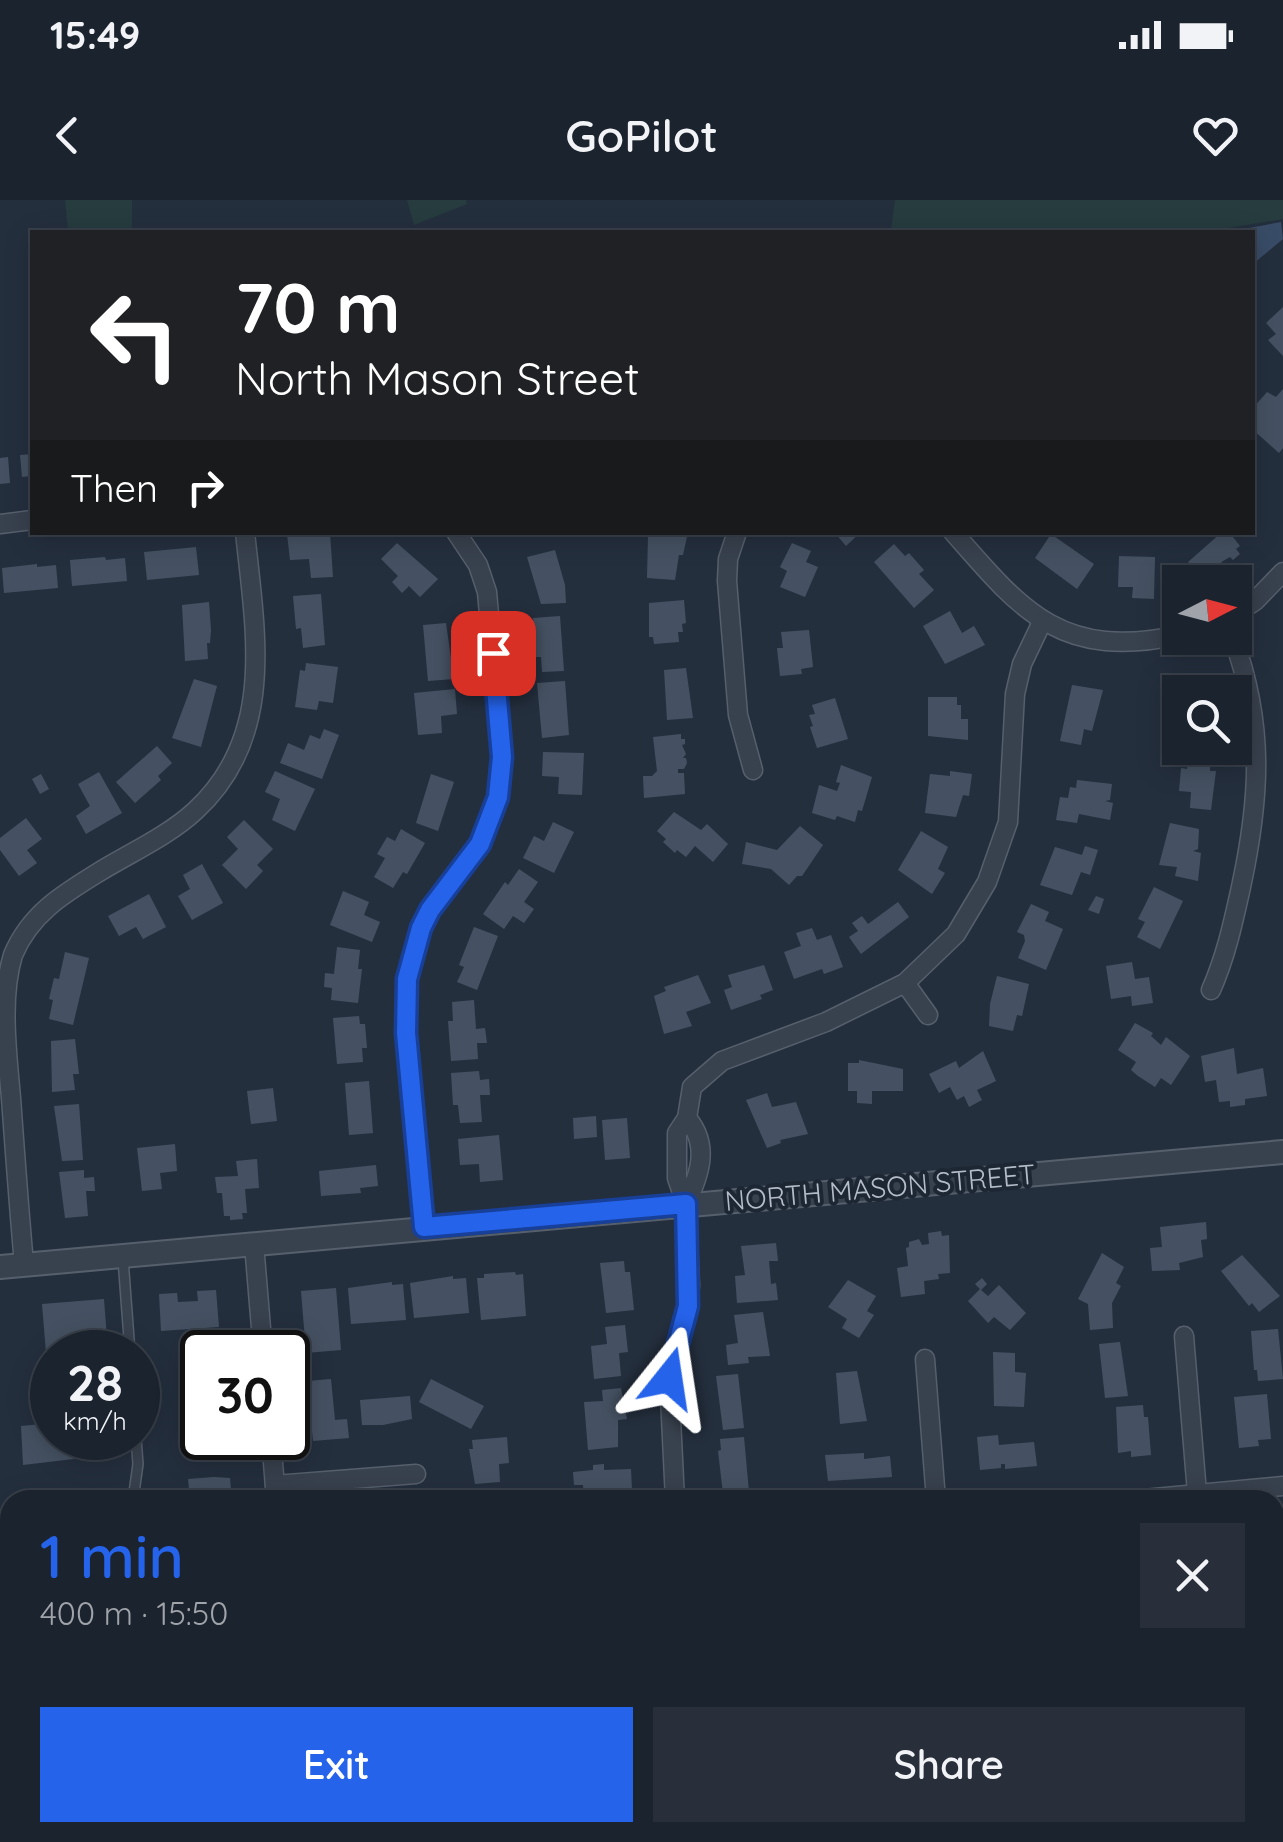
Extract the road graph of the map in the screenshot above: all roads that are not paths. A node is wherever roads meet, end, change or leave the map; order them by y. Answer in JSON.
{"nodes":[{"id":1,"x":30,"y":520,"type":"edge"},
{"id":2,"x":0,"y":524,"type":"edge"},
{"id":3,"x":245,"y":535,"type":"edge"},
{"id":4,"x":458,"y":535,"type":"edge"},
{"id":5,"x":736,"y":535,"type":"edge"},
{"id":6,"x":955,"y":535,"type":"edge"},
{"id":7,"x":1283,"y":572,"type":"edge"},
{"id":8,"x":1252,"y":603,"type":"edge"},
{"id":9,"x":1042,"y":622,"type":"junction"},
{"id":10,"x":1162,"y":638,"type":"edge"},
{"id":11,"x":1238,"y":655,"type":"edge"},
{"id":12,"x":753,"y":770,"type":"dead end"},
{"id":13,"x":906,"y":984,"type":"junction"},
{"id":14,"x":1211,"y":990,"type":"dead end"},
{"id":15,"x":928,"y":1015,"type":"dead end"},
{"id":16,"x":1283,"y":1152,"type":"edge"},
{"id":17,"x":686,"y":1204,"type":"junction"},
{"id":18,"x":424,"y":1227,"type":"junction"},
{"id":19,"x":254,"y":1244,"type":"junction"},
{"id":20,"x":123,"y":1256,"type":"junction"},
{"id":21,"x":12,"y":1266,"type":"edge"},
{"id":22,"x":128,"y":1330,"type":"edge"},
{"id":23,"x":262,"y":1330,"type":"edge"},
{"id":24,"x":1184,"y":1336,"type":"dead end"},
{"id":25,"x":924,"y":1359,"type":"dead end"},
{"id":26,"x":138,"y":1460,"type":"edge"},
{"id":27,"x":273,"y":1460,"type":"edge"},
{"id":28,"x":416,"y":1474,"type":"dead end"},
{"id":29,"x":1283,"y":1486,"type":"edge"},
{"id":30,"x":134,"y":1490,"type":"edge"},
{"id":31,"x":275,"y":1490,"type":"edge"},
{"id":32,"x":291,"y":1490,"type":"edge"},
{"id":33,"x":675,"y":1490,"type":"edge"},
{"id":34,"x":935,"y":1490,"type":"edge"},
{"id":35,"x":1197,"y":1490,"type":"edge"},
{"id":36,"x":1234,"y":1490,"type":"edge"}],
"edges":[{"from":1,"to":2,"type":"street"},
{"from":3,"to":21,"type":"street"},
{"from":4,"to":18,"type":"street"},
{"from":5,"to":12,"type":"street"},
{"from":6,"to":9,"type":"street"},
{"from":7,"to":8,"type":"street"},
{"from":9,"to":10,"type":"street"},
{"from":9,"to":13,"type":"street"},
{"from":11,"to":14,"type":"street"},
{"from":13,"to":15,"type":"street"},
{"from":13,"to":17,"type":"street"},
{"from":16,"to":17,"type":"street","name":"NORTH MASON STREET"},
{"from":17,"to":18,"type":"street","name":"NORTH MASON STREET"},
{"from":17,"to":33,"type":"street"},
{"from":18,"to":19,"type":"street","name":"NORTH MASON STREET"},
{"from":19,"to":20,"type":"street","name":"NORTH MASON STREET"},
{"from":19,"to":23,"type":"street"},
{"from":20,"to":21,"type":"street","name":"NORTH MASON STREET"},
{"from":20,"to":22,"type":"lane"},
{"from":24,"to":35,"type":"street"},
{"from":25,"to":34,"type":"street"},
{"from":26,"to":30,"type":"lane"},
{"from":27,"to":31,"type":"street"},
{"from":28,"to":32,"type":"street"},
{"from":29,"to":36,"type":"street"}]}
